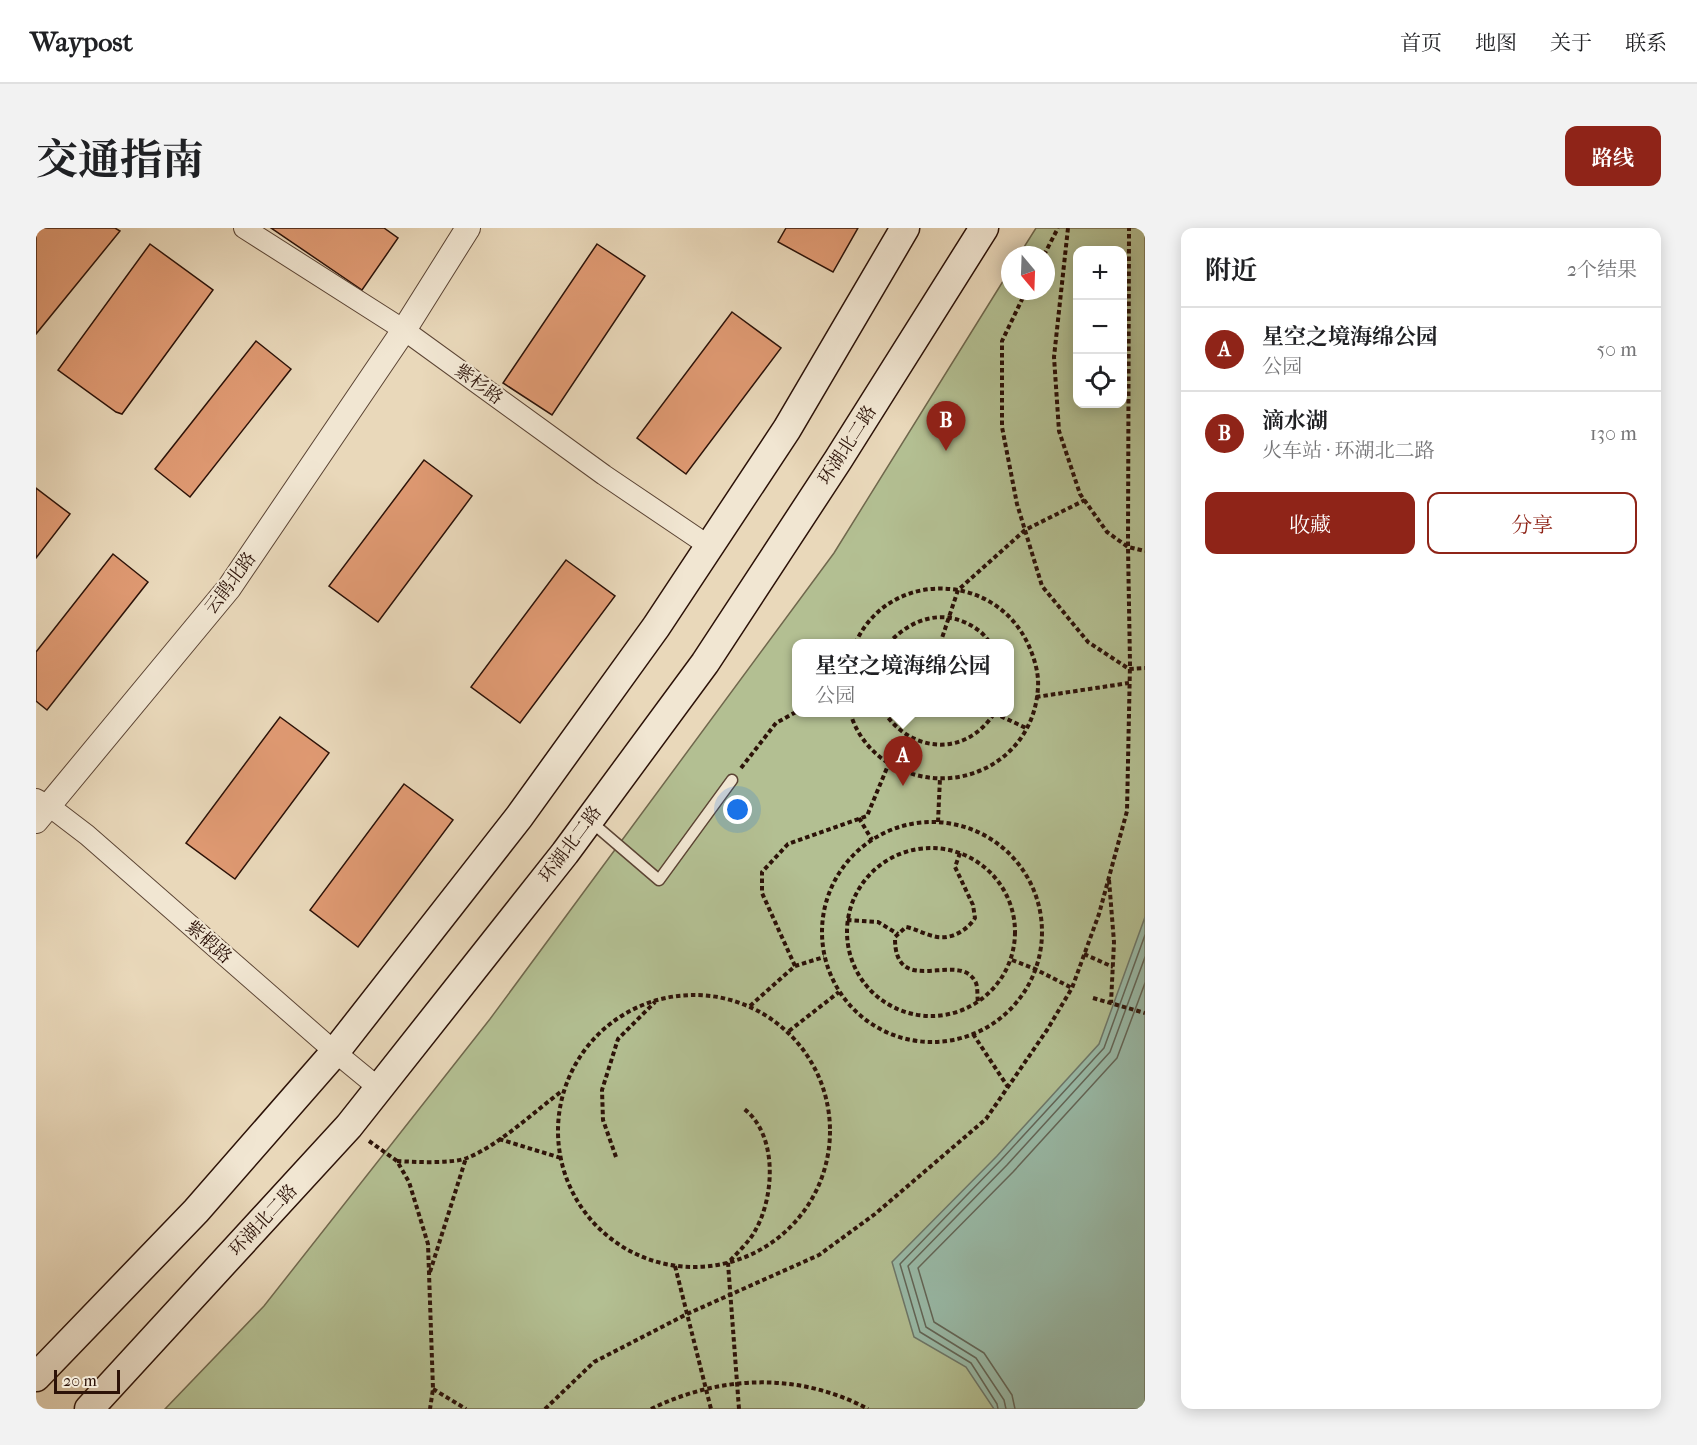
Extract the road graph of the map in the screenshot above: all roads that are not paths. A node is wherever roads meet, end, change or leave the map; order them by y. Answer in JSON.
{"nodes":[{"id":1,"x":244,"y":228,"type":"edge"},
{"id":2,"x":468,"y":228,"type":"edge"},
{"id":3,"x":905,"y":228,"type":"edge"},
{"id":4,"x":984,"y":228,"type":"edge"},
{"id":5,"x":404,"y":330,"type":"junction"},
{"id":6,"x":709,"y":546,"type":"junction"},
{"id":7,"x":732,"y":780,"type":"road end"},
{"id":8,"x":40,"y":809,"type":"edge"},
{"id":9,"x":589,"y":820,"type":"junction"},
{"id":10,"x":335,"y":1052,"type":"junction"},
{"id":11,"x":380,"y":1089,"type":"junction"},
{"id":12,"x":36,"y":1377,"type":"edge"},
{"id":13,"x":89,"y":1409,"type":"edge"}],
"edges":[{"from":1,"to":5,"type":"street","name":"紫杉路"},
{"from":2,"to":5,"type":"street","name":"云鹃北路"},
{"from":3,"to":6,"type":"main road"},
{"from":4,"to":9,"type":"main road","name":"环湖北二路"},
{"from":5,"to":6,"type":"street","name":"紫杉路"},
{"from":5,"to":8,"type":"street","name":"云鹃北路"},
{"from":6,"to":10,"type":"main road"},
{"from":7,"to":9,"type":"lane"},
{"from":8,"to":10,"type":"street","name":"紫椴路"},
{"from":9,"to":11,"type":"main road","name":"环湖北二路"},
{"from":10,"to":11,"type":"street","name":"紫椴路"},
{"from":10,"to":12,"type":"main road"},
{"from":11,"to":13,"type":"main road","name":"环湖北二路"}]}
